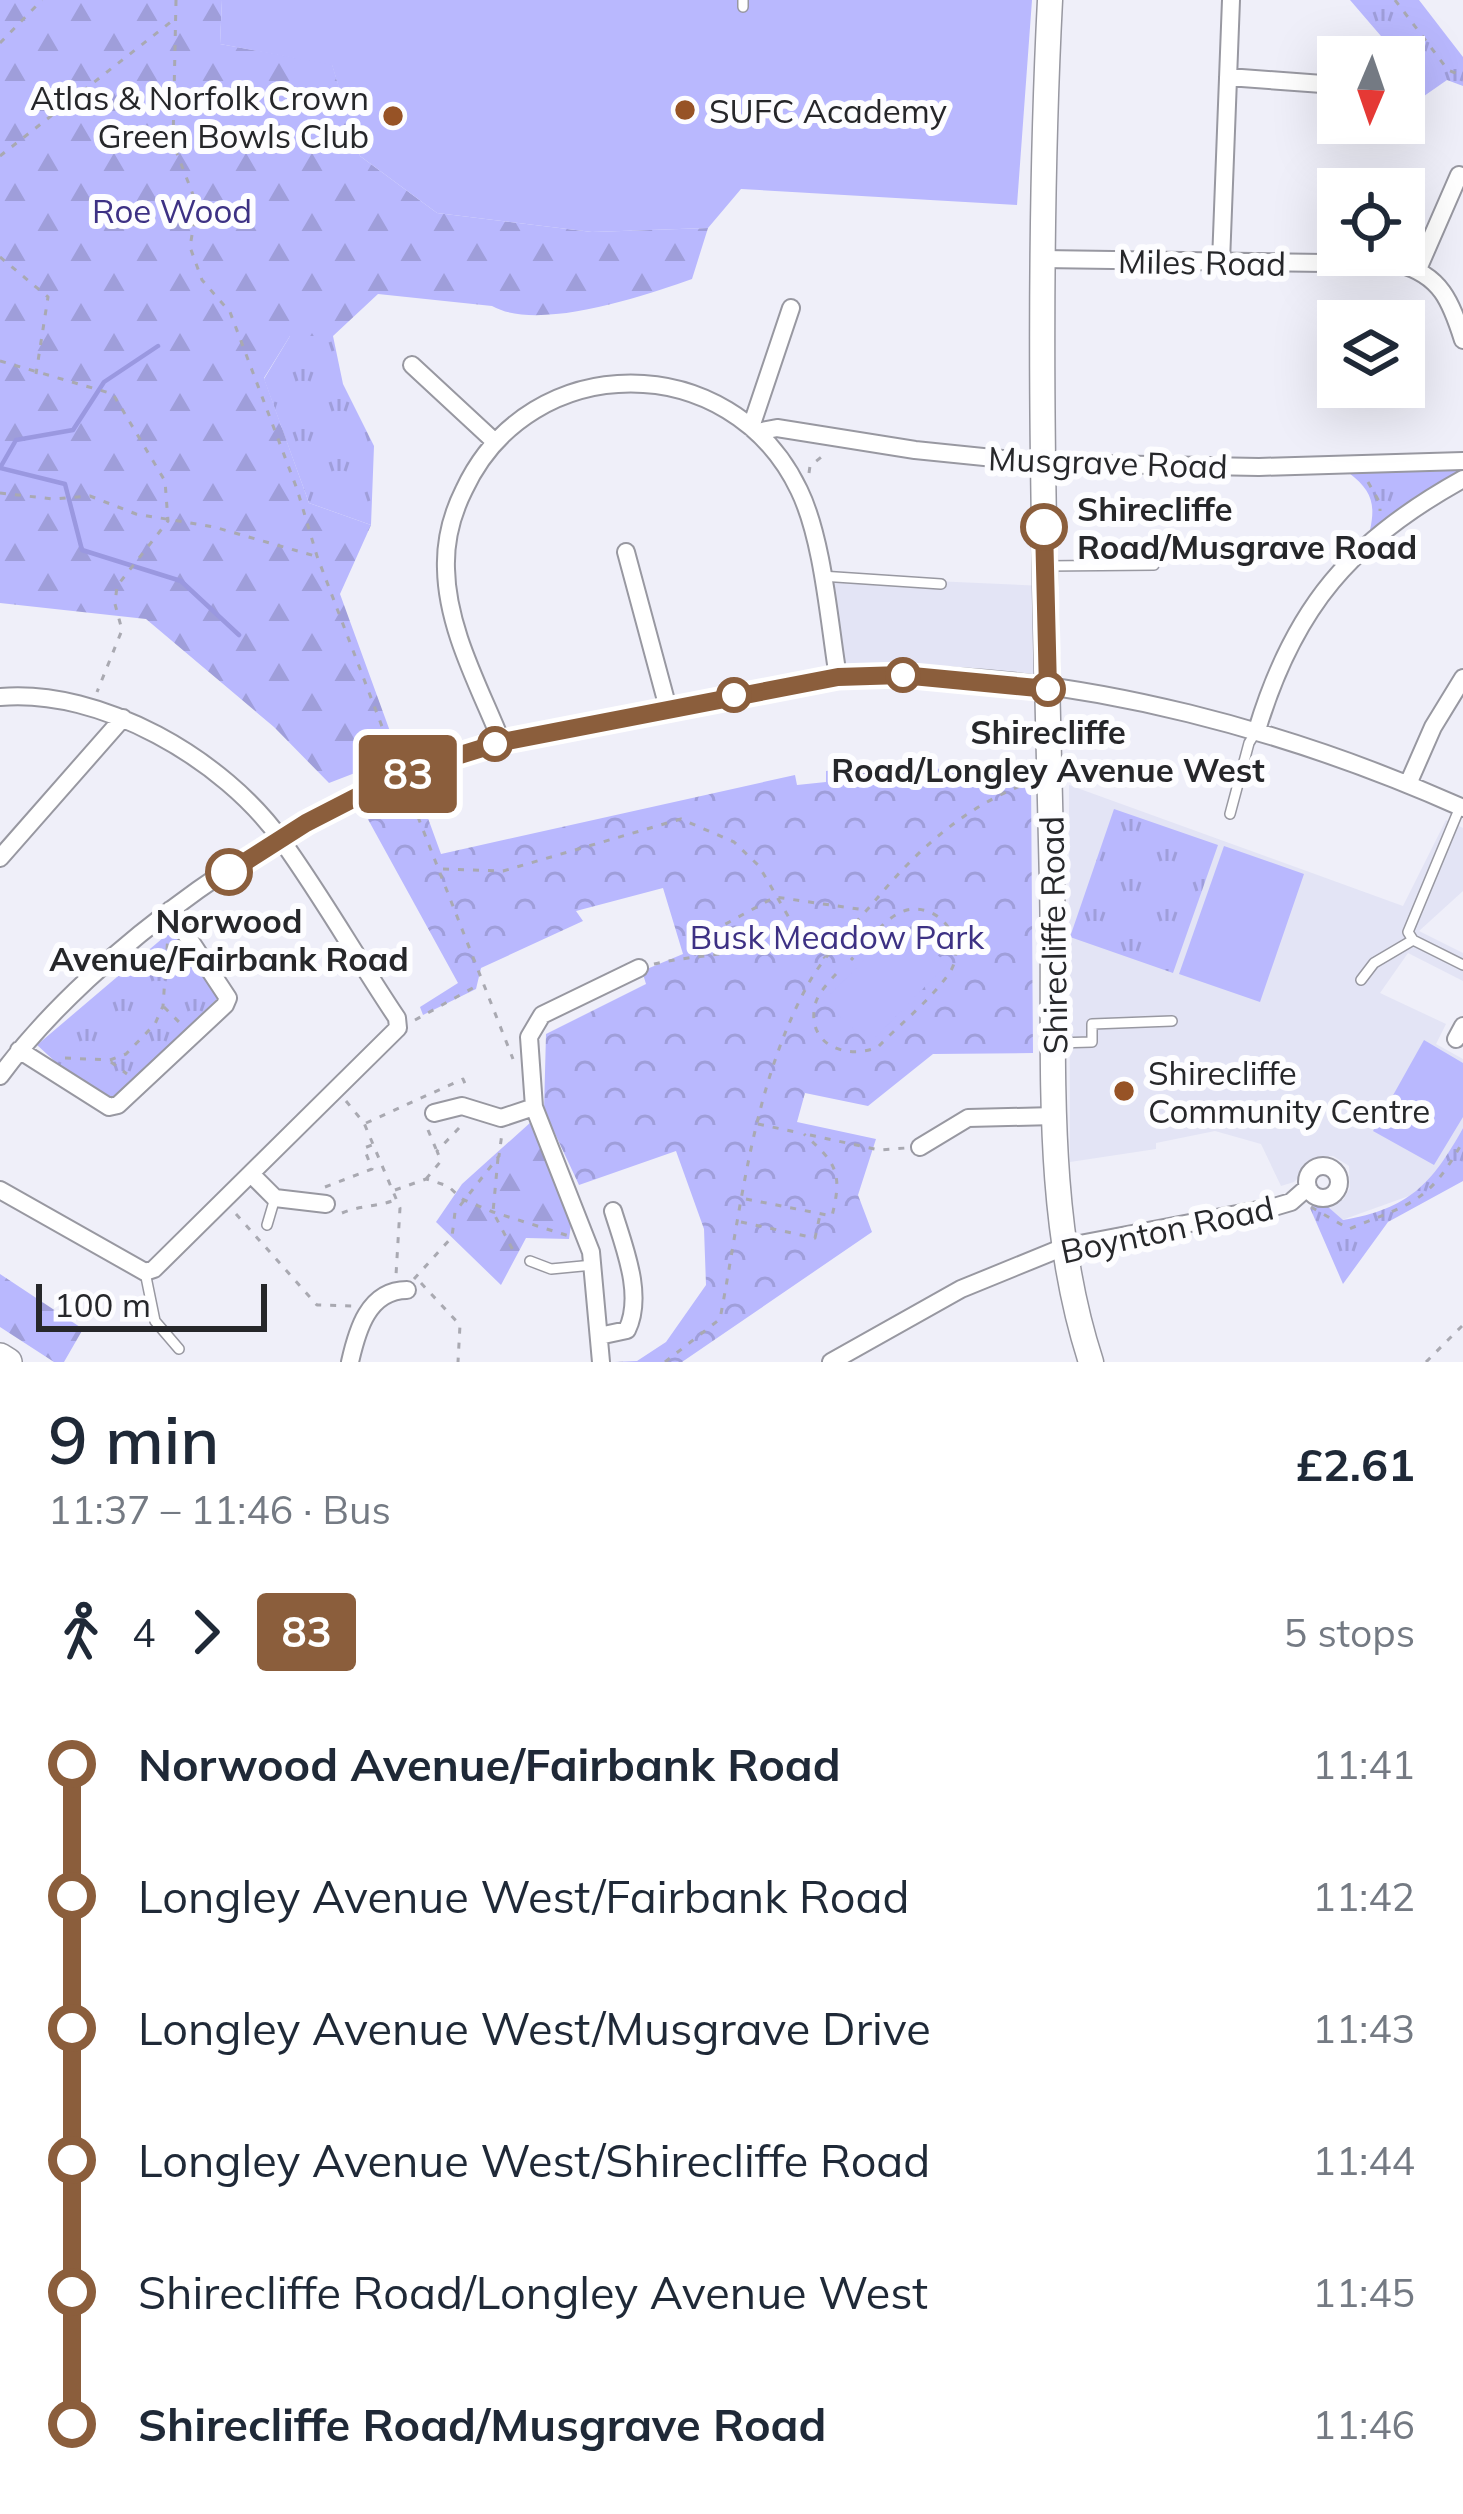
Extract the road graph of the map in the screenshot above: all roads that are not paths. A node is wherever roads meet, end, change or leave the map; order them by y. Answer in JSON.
{"nodes":[{"id":1,"x":1050,"y":0,"type":"edge"},
{"id":2,"x":1231,"y":0,"type":"edge"},
{"id":3,"x":1228,"y":77,"type":"junction"},
{"id":4,"x":1317,"y":84,"type":"edge"},
{"id":5,"x":1459,"y":175,"type":"dead end"},
{"id":6,"x":1425,"y":253,"type":"edge"},
{"id":7,"x":1042,"y":259,"type":"junction"},
{"id":8,"x":1221,"y":262,"type":"junction"},
{"id":9,"x":1317,"y":263,"type":"edge"},
{"id":10,"x":1425,"y":275,"type":"edge"},
{"id":11,"x":791,"y":308,"type":"dead end"},
{"id":12,"x":1463,"y":340,"type":"edge"},
{"id":13,"x":412,"y":365,"type":"dead end"},
{"id":14,"x":754,"y":429,"type":"junction"},
{"id":15,"x":494,"y":441,"type":"junction"},
{"id":16,"x":1463,"y":461,"type":"edge"},
{"id":17,"x":1042,"y":463,"type":"junction"},
{"id":18,"x":1419,"y":464,"type":"junction"},
{"id":19,"x":1463,"y":479,"type":"edge"},
{"id":20,"x":1430,"y":497,"type":"junction"},
{"id":21,"x":626,"y":552,"type":"dead end"},
{"id":22,"x":1154,"y":565,"type":"dead end"},
{"id":23,"x":1045,"y":566,"type":"junction"},
{"id":24,"x":820,"y":576,"type":"junction"},
{"id":25,"x":941,"y":584,"type":"dead end"},
{"id":26,"x":838,"y":677,"type":"junction"},
{"id":27,"x":1463,"y":679,"type":"edge"},
{"id":28,"x":1048,"y":689,"type":"junction"},
{"id":29,"x":0,"y":697,"type":"edge"},
{"id":30,"x":668,"y":708,"type":"junction"},
{"id":31,"x":123,"y":718,"type":"junction"},
{"id":32,"x":1257,"y":730,"type":"junction"},
{"id":33,"x":502,"y":742,"type":"junction"},
{"id":34,"x":1408,"y":784,"type":"junction"},
{"id":35,"x":1462,"y":807,"type":"edge"},
{"id":36,"x":1230,"y":814,"type":"dead end"},
{"id":37,"x":280,"y":838,"type":"junction"},
{"id":38,"x":0,"y":858,"type":"edge"},
{"id":39,"x":170,"y":910,"type":"junction"},
{"id":40,"x":1413,"y":940,"type":"junction"},
{"id":41,"x":1463,"y":965,"type":"edge"},
{"id":42,"x":639,"y":968,"type":"road end"},
{"id":43,"x":1361,"y":980,"type":"dead end"},
{"id":44,"x":1172,"y":1021,"type":"dead end"},
{"id":45,"x":1055,"y":1043,"type":"junction"},
{"id":46,"x":27,"y":1054,"type":"junction"},
{"id":47,"x":0,"y":1076,"type":"edge"},
{"id":48,"x":534,"y":1106,"type":"junction"},
{"id":49,"x":434,"y":1113,"type":"dead end"},
{"id":50,"x":1055,"y":1116,"type":"junction"},
{"id":51,"x":920,"y":1147,"type":"road end"},
{"id":52,"x":250,"y":1174,"type":"junction"},
{"id":53,"x":1308,"y":1187,"type":"dead end"},
{"id":54,"x":0,"y":1190,"type":"edge"},
{"id":55,"x":281,"y":1200,"type":"junction"},
{"id":56,"x":326,"y":1204,"type":"road end"},
{"id":57,"x":613,"y":1211,"type":"dead end"},
{"id":58,"x":267,"y":1225,"type":"dead end"},
{"id":59,"x":1064,"y":1247,"type":"junction"},
{"id":60,"x":530,"y":1262,"type":"road end"},
{"id":61,"x":593,"y":1265,"type":"junction"},
{"id":62,"x":146,"y":1272,"type":"junction"},
{"id":63,"x":406,"y":1281,"type":"road end"},
{"id":64,"x":599,"y":1336,"type":"junction"},
{"id":65,"x":179,"y":1349,"type":"dead end"},
{"id":66,"x":0,"y":1357,"type":"edge"},
{"id":67,"x":8,"y":1362,"type":"edge"},
{"id":68,"x":350,"y":1362,"type":"edge"},
{"id":69,"x":601,"y":1362,"type":"edge"},
{"id":70,"x":830,"y":1362,"type":"edge"},
{"id":71,"x":1091,"y":1362,"type":"edge"}],
"edges":[{"from":1,"to":7,"type":"street","name":"Shirecliffe Road"},
{"from":2,"to":3,"type":"street"},
{"from":3,"to":4,"type":"street"},
{"from":3,"to":8,"type":"street"},
{"from":5,"to":6,"type":"street"},
{"from":7,"to":8,"type":"street","name":"Miles Road"},
{"from":7,"to":17,"type":"street","name":"Shirecliffe Road"},
{"from":8,"to":9,"type":"street","name":"Miles Road"},
{"from":10,"to":12,"type":"street"},
{"from":11,"to":14,"type":"street"},
{"from":13,"to":15,"type":"street"},
{"from":14,"to":15,"type":"street"},
{"from":14,"to":17,"type":"street","name":"Musgrave Road"},
{"from":14,"to":24,"type":"street"},
{"from":15,"to":33,"type":"street"},
{"from":16,"to":18,"type":"street","name":"Musgrave Road"},
{"from":17,"to":18,"type":"street","name":"Musgrave Road"},
{"from":17,"to":23,"type":"street","name":"Shirecliffe Road"},
{"from":18,"to":20,"type":"street"},
{"from":19,"to":20,"type":"street"},
{"from":20,"to":32,"type":"street"},
{"from":21,"to":30,"type":"street"},
{"from":22,"to":23,"type":"lane"},
{"from":23,"to":28,"type":"street","name":"Shirecliffe Road"},
{"from":24,"to":25,"type":"lane"},
{"from":24,"to":26,"type":"street"},
{"from":26,"to":28,"type":"street"},
{"from":26,"to":30,"type":"street"},
{"from":27,"to":34,"type":"street"},
{"from":28,"to":32,"type":"street"},
{"from":28,"to":45,"type":"street","name":"Shirecliffe Road"},
{"from":29,"to":31,"type":"street"},
{"from":30,"to":33,"type":"street"},
{"from":31,"to":37,"type":"street"},
{"from":31,"to":38,"type":"street"},
{"from":32,"to":34,"type":"street"},
{"from":32,"to":36,"type":"lane"},
{"from":33,"to":37,"type":"street"},
{"from":34,"to":35,"type":"street"},
{"from":35,"to":40,"type":"lane"},
{"from":37,"to":39,"type":"street"},
{"from":37,"to":52,"type":"street"},
{"from":39,"to":46,"type":"street"},
{"from":39,"to":46,"type":"street"},
{"from":40,"to":41,"type":"lane"},
{"from":40,"to":43,"type":"lane"},
{"from":42,"to":48,"type":"street"},
{"from":44,"to":45,"type":"lane"},
{"from":45,"to":50,"type":"street","name":"Shirecliffe Road"},
{"from":46,"to":47,"type":"street"},
{"from":48,"to":49,"type":"street"},
{"from":48,"to":61,"type":"street"},
{"from":50,"to":51,"type":"street"},
{"from":50,"to":59,"type":"street","name":"Shirecliffe Road"},
{"from":52,"to":55,"type":"street"},
{"from":52,"to":62,"type":"street"},
{"from":53,"to":59,"type":"street","name":"Boynton Road"},
{"from":54,"to":62,"type":"street"},
{"from":55,"to":56,"type":"street"},
{"from":55,"to":58,"type":"lane"},
{"from":57,"to":64,"type":"street"},
{"from":59,"to":70,"type":"street","name":"Boynton Road"},
{"from":59,"to":71,"type":"street","name":"Shirecliffe Road"},
{"from":60,"to":61,"type":"lane"},
{"from":61,"to":64,"type":"street"},
{"from":62,"to":65,"type":"lane"},
{"from":63,"to":68,"type":"street"},
{"from":64,"to":69,"type":"street"},
{"from":66,"to":67,"type":"main road"}]}
